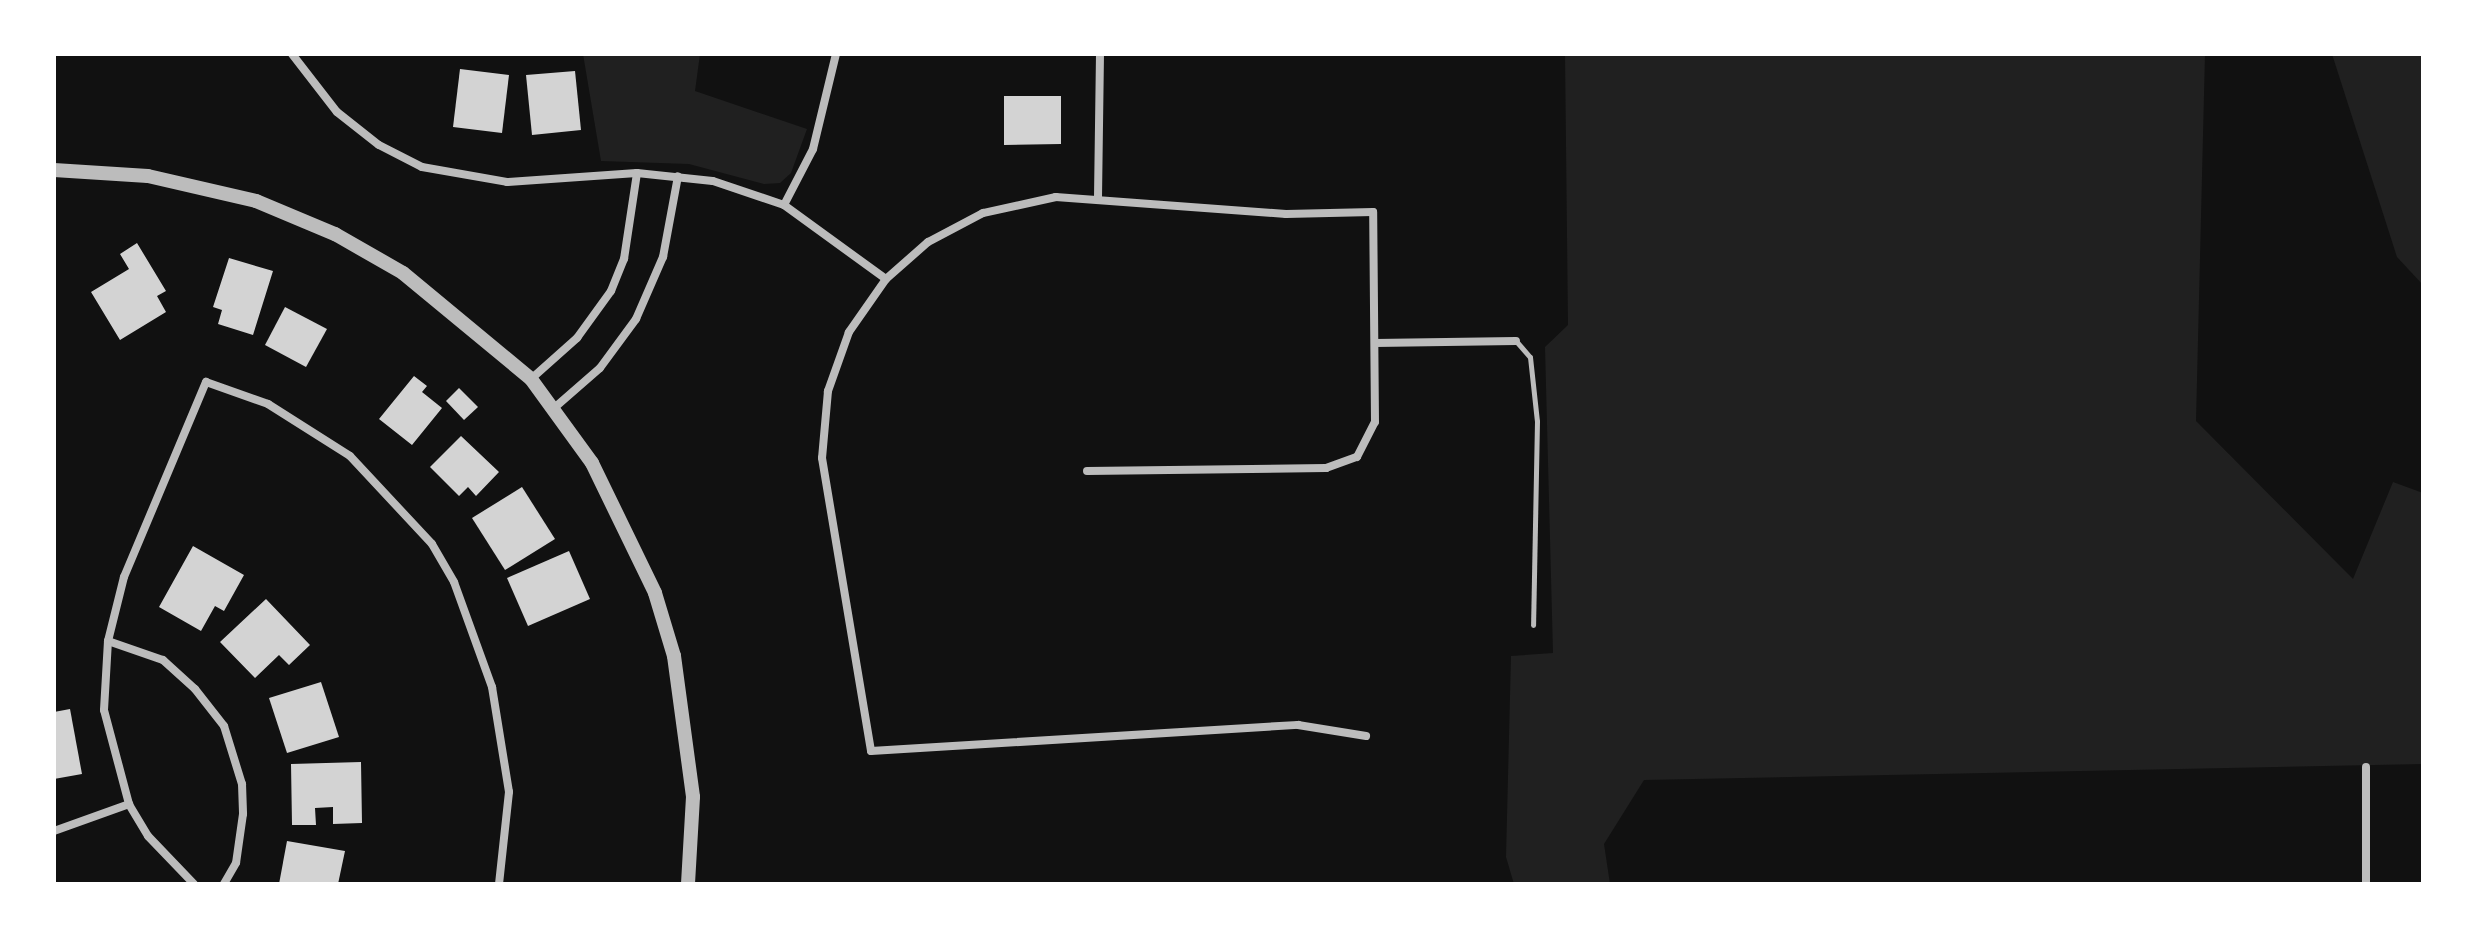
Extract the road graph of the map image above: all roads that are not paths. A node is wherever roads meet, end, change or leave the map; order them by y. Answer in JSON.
{"nodes":[{"id":1,"x":292,"y":54,"type":"edge"},
{"id":2,"x":836,"y":54,"type":"edge"},
{"id":3,"x":1100,"y":54,"type":"edge"},
{"id":4,"x":54,"y":170,"type":"edge"},
{"id":5,"x":637,"y":173,"type":"junction"},
{"id":6,"x":678,"y":176,"type":"junction"},
{"id":7,"x":1098,"y":197,"type":"junction"},
{"id":8,"x":784,"y":205,"type":"junction"},
{"id":9,"x":886,"y":279,"type":"junction"},
{"id":10,"x":1516,"y":341,"type":"joint"},
{"id":11,"x":1375,"y":343,"type":"junction"},
{"id":12,"x":531,"y":379,"type":"junction"},
{"id":13,"x":553,"y":409,"type":"junction"},
{"id":14,"x":1087,"y":471,"type":"dead end"},
{"id":15,"x":1533,"y":625,"type":"dead end"},
{"id":16,"x":108,"y":641,"type":"junction"},
{"id":17,"x":1366,"y":736,"type":"dead end"},
{"id":18,"x":2366,"y":767,"type":"dead end"},
{"id":19,"x":129,"y":804,"type":"junction"},
{"id":20,"x":54,"y":831,"type":"edge"},
{"id":21,"x":194,"y":884,"type":"edge"},
{"id":22,"x":224,"y":884,"type":"edge"},
{"id":23,"x":499,"y":884,"type":"edge"},
{"id":24,"x":688,"y":884,"type":"edge"},
{"id":25,"x":2366,"y":884,"type":"edge"}],
"edges":[{"from":1,"to":5,"type":"street"},
{"from":2,"to":8,"type":"street"},
{"from":3,"to":7,"type":"street"},
{"from":4,"to":12,"type":"street"},
{"from":5,"to":6,"type":"street"},
{"from":5,"to":12,"type":"street"},
{"from":6,"to":8,"type":"street"},
{"from":6,"to":13,"type":"street"},
{"from":7,"to":9,"type":"street"},
{"from":7,"to":11,"type":"street"},
{"from":8,"to":9,"type":"street"},
{"from":9,"to":17,"type":"street"},
{"from":10,"to":11,"type":"street"},
{"from":10,"to":15,"type":"lane"},
{"from":11,"to":14,"type":"street"},
{"from":12,"to":13,"type":"street"},
{"from":13,"to":24,"type":"street"},
{"from":16,"to":19,"type":"street"},
{"from":16,"to":22,"type":"street"},
{"from":16,"to":23,"type":"street"},
{"from":18,"to":25,"type":"street"},
{"from":19,"to":20,"type":"street"},
{"from":19,"to":21,"type":"street"}]}
